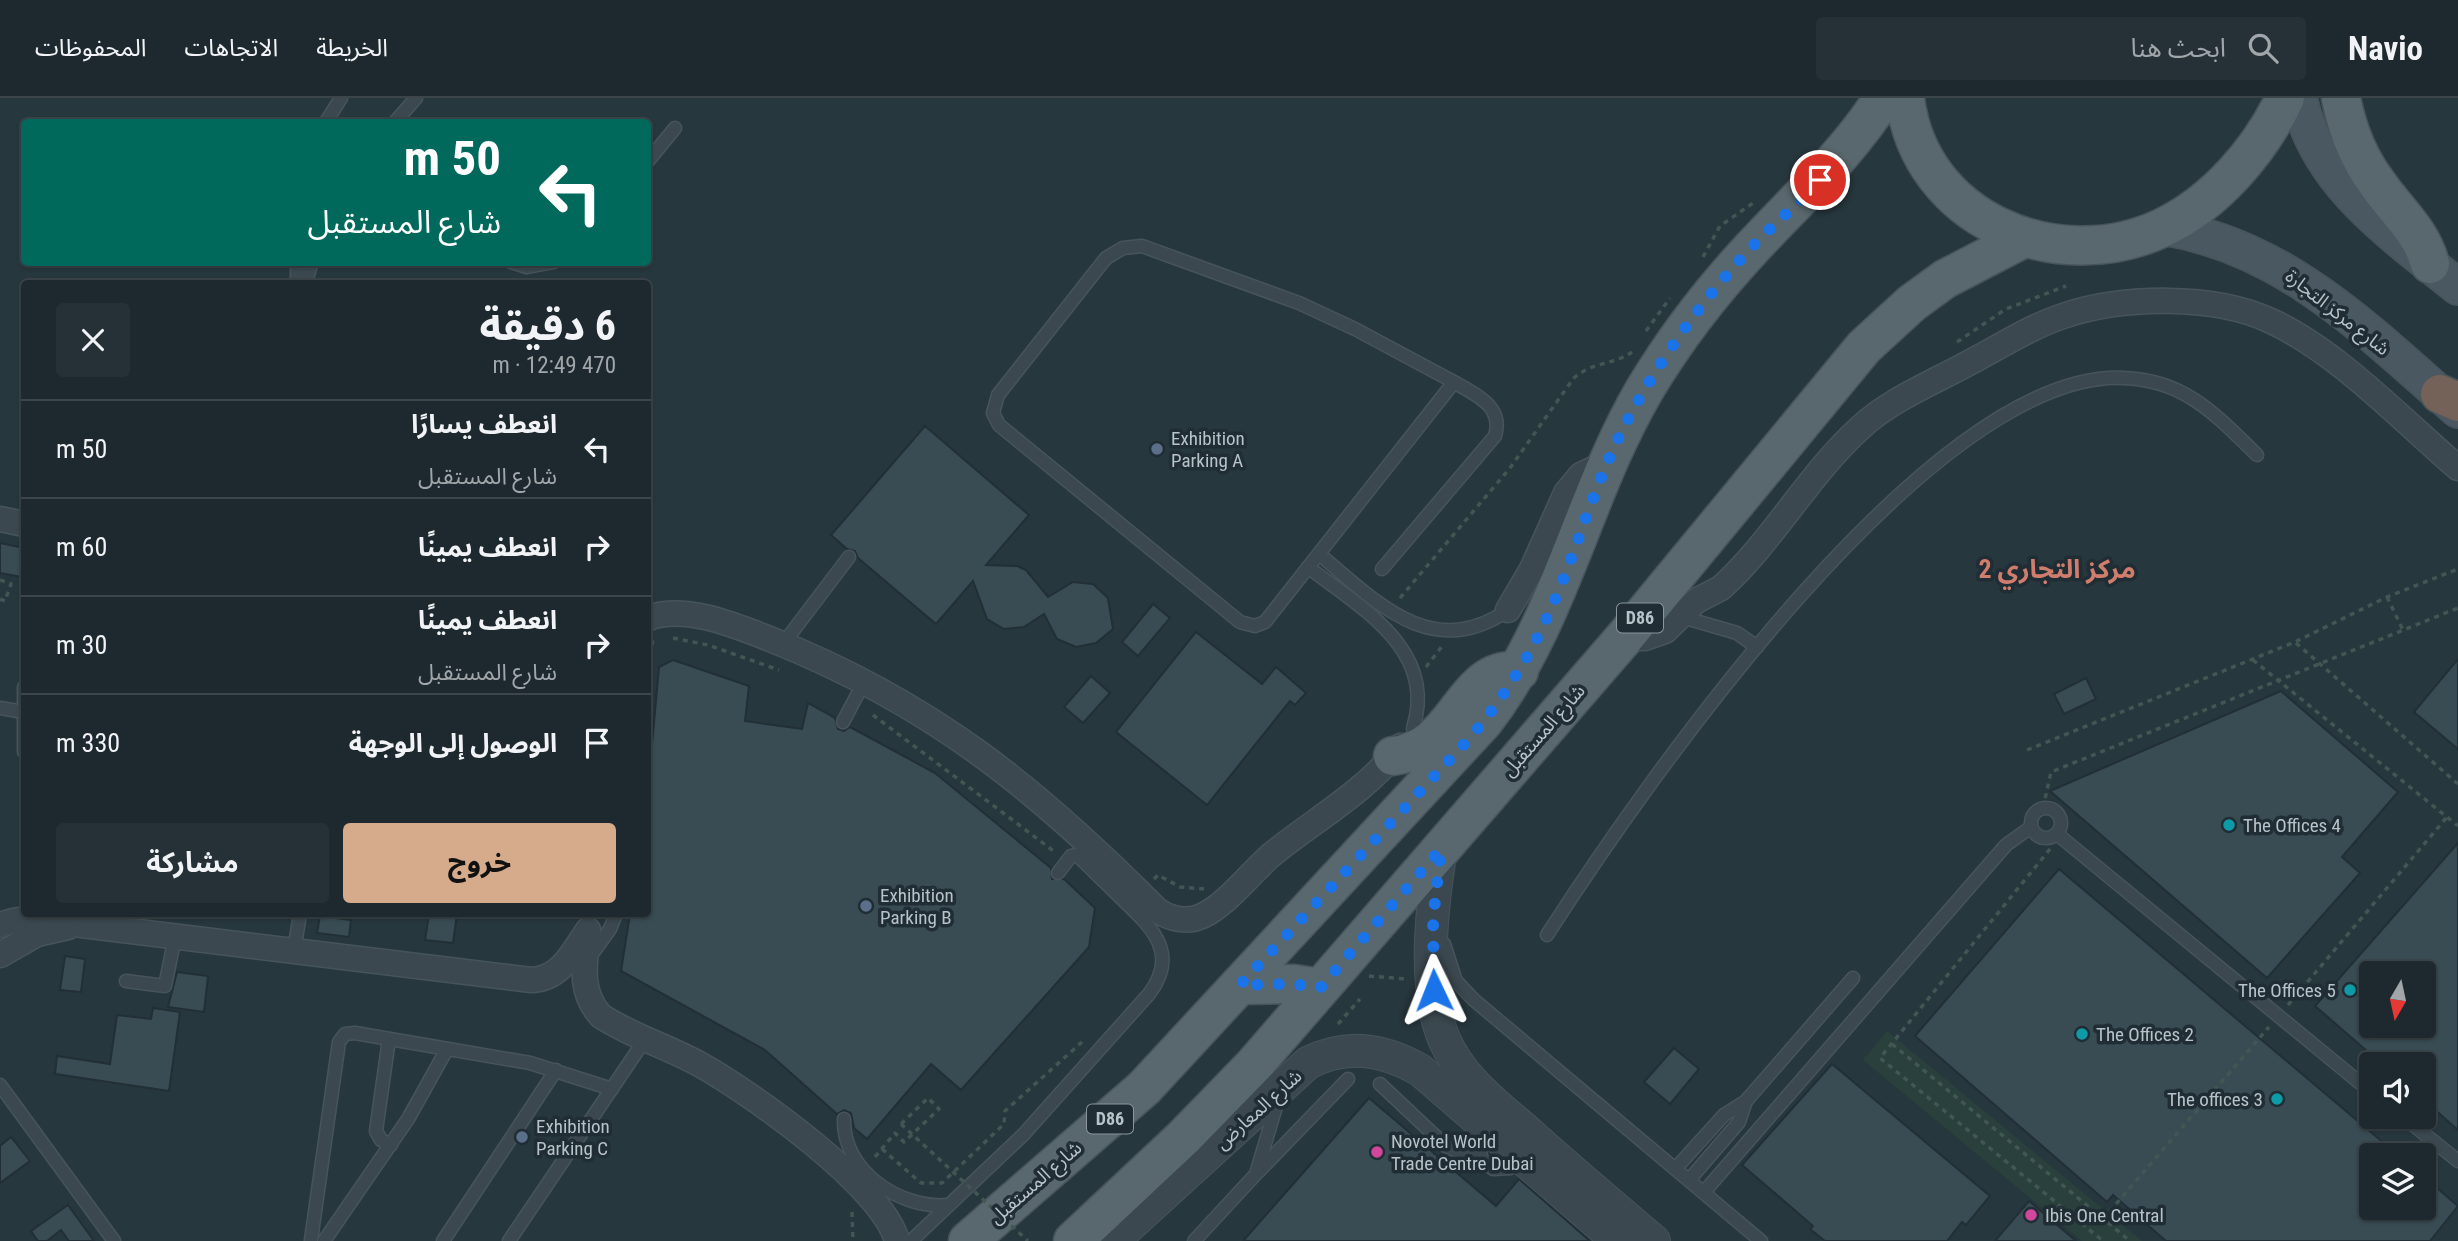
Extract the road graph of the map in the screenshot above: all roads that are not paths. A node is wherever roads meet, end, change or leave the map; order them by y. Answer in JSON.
{"nodes":[{"id":1,"x":341,"y":98,"type":"edge"},
{"id":2,"x":416,"y":98,"type":"edge"},
{"id":3,"x":1883,"y":98,"type":"edge"},
{"id":4,"x":1905,"y":98,"type":"edge"},
{"id":5,"x":2285,"y":98,"type":"edge"},
{"id":6,"x":2299,"y":98,"type":"edge"},
{"id":7,"x":2341,"y":98,"type":"edge"},
{"id":8,"x":328,"y":119,"type":"edge"},
{"id":9,"x":398,"y":119,"type":"edge"},
{"id":10,"x":675,"y":128,"type":"dead end"},
{"id":11,"x":651,"y":157,"type":"edge"},
{"id":12,"x":2164,"y":227,"type":"junction"},
{"id":13,"x":2024,"y":238,"type":"junction"},
{"id":14,"x":2444,"y":276,"type":"edge"},
{"id":15,"x":1454,"y":382,"type":"junction"},
{"id":16,"x":2452,"y":402,"type":"edge"},
{"id":17,"x":2257,"y":455,"type":"dead end"},
{"id":18,"x":1606,"y":463,"type":"junction"},
{"id":19,"x":2458,"y":468,"type":"edge"},
{"id":20,"x":0,"y":519,"type":"edge"},
{"id":21,"x":21,"y":523,"type":"edge"},
{"id":22,"x":1319,"y":554,"type":"junction"},
{"id":23,"x":849,"y":557,"type":"dead end"},
{"id":24,"x":1308,"y":567,"type":"junction"},
{"id":25,"x":1382,"y":569,"type":"dead end"},
{"id":26,"x":1508,"y":610,"type":"joint"},
{"id":27,"x":1682,"y":617,"type":"junction"},
{"id":28,"x":653,"y":627,"type":"edge"},
{"id":29,"x":1624,"y":638,"type":"junction"},
{"id":30,"x":783,"y":644,"type":"junction"},
{"id":31,"x":1757,"y":647,"type":"junction"},
{"id":32,"x":1519,"y":671,"type":"junction"},
{"id":33,"x":865,"y":680,"type":"junction"},
{"id":34,"x":0,"y":708,"type":"edge"},
{"id":35,"x":21,"y":712,"type":"edge"},
{"id":36,"x":843,"y":722,"type":"dead end"},
{"id":37,"x":1403,"y":742,"type":"junction"},
{"id":38,"x":2031,"y":827,"type":"junction"},
{"id":39,"x":2059,"y":835,"type":"junction"},
{"id":40,"x":1449,"y":840,"type":"junction"},
{"id":41,"x":1058,"y":873,"type":"dead end"},
{"id":42,"x":31,"y":917,"type":"edge"},
{"id":43,"x":40,"y":917,"type":"edge"},
{"id":44,"x":300,"y":917,"type":"edge"},
{"id":45,"x":615,"y":917,"type":"edge"},
{"id":46,"x":111,"y":921,"type":"edge"},
{"id":47,"x":588,"y":922,"type":"edge"},
{"id":48,"x":0,"y":925,"type":"edge"},
{"id":49,"x":82,"y":925,"type":"junction"},
{"id":50,"x":1547,"y":935,"type":"dead end"},
{"id":51,"x":175,"y":937,"type":"junction"},
{"id":52,"x":294,"y":951,"type":"junction"},
{"id":53,"x":0,"y":955,"type":"edge"},
{"id":54,"x":585,"y":963,"type":"junction"},
{"id":55,"x":1853,"y":978,"type":"dead end"},
{"id":56,"x":126,"y":981,"type":"dead end"},
{"id":57,"x":1240,"y":985,"type":"junction"},
{"id":58,"x":1320,"y":988,"type":"junction"},
{"id":59,"x":646,"y":1038,"type":"junction"},
{"id":60,"x":389,"y":1039,"type":"junction"},
{"id":61,"x":447,"y":1049,"type":"junction"},
{"id":62,"x":556,"y":1070,"type":"junction"},
{"id":63,"x":1348,"y":1079,"type":"dead end"},
{"id":64,"x":2359,"y":1082,"type":"edge"},
{"id":65,"x":1380,"y":1084,"type":"dead end"},
{"id":66,"x":0,"y":1085,"type":"edge"},
{"id":67,"x":1282,"y":1086,"type":"junction"},
{"id":68,"x":612,"y":1089,"type":"junction"},
{"id":69,"x":1746,"y":1101,"type":"junction"},
{"id":70,"x":844,"y":1119,"type":"dead end"},
{"id":71,"x":2418,"y":1129,"type":"edge"},
{"id":72,"x":1483,"y":1140,"type":"junction"},
{"id":73,"x":391,"y":1145,"type":"junction"},
{"id":74,"x":2458,"y":1161,"type":"edge"},
{"id":75,"x":1676,"y":1168,"type":"junction"},
{"id":76,"x":1256,"y":1174,"type":"junction"},
{"id":77,"x":1690,"y":1179,"type":"junction"},
{"id":78,"x":1704,"y":1192,"type":"junction"},
{"id":79,"x":1162,"y":1196,"type":"joint"},
{"id":80,"x":950,"y":1205,"type":"junction"},
{"id":81,"x":1115,"y":1231,"type":"edge"},
{"id":82,"x":317,"y":1240,"type":"edge"},
{"id":83,"x":114,"y":1241,"type":"edge"},
{"id":84,"x":443,"y":1241,"type":"edge"},
{"id":85,"x":509,"y":1241,"type":"edge"},
{"id":86,"x":897,"y":1241,"type":"edge"},
{"id":87,"x":911,"y":1241,"type":"edge"},
{"id":88,"x":968,"y":1241,"type":"edge"},
{"id":89,"x":1073,"y":1241,"type":"edge"},
{"id":90,"x":1194,"y":1241,"type":"edge"},
{"id":91,"x":1618,"y":1241,"type":"edge"},
{"id":92,"x":1654,"y":1241,"type":"edge"},
{"id":93,"x":1761,"y":1241,"type":"edge"}],
"edges":[{"from":1,"to":8,"type":"lane"},
{"from":2,"to":9,"type":"lane"},
{"from":3,"to":18,"type":"main road","name":"شارع المستقبل","number":"D86"},
{"from":4,"to":13,"type":"main road"},
{"from":5,"to":12,"type":"main road"},
{"from":6,"to":14,"type":"main road"},
{"from":7,"to":14,"type":"main road"},
{"from":10,"to":11,"type":"lane"},
{"from":12,"to":13,"type":"main road"},
{"from":12,"to":16,"type":"main road","name":"شارع مركز التجارة"},
{"from":13,"to":29,"type":"main road","name":"شارع المستقبل","number":"D86"},
{"from":15,"to":22,"type":"lane"},
{"from":15,"to":24,"type":"lane"},
{"from":15,"to":25,"type":"lane"},
{"from":17,"to":31,"type":"lane"},
{"from":18,"to":26,"type":"street"},
{"from":18,"to":32,"type":"main road","name":"شارع المستقبل","number":"D86"},
{"from":19,"to":27,"type":"street"},
{"from":20,"to":21,"type":"street"},
{"from":22,"to":24,"type":"lane"},
{"from":22,"to":26,"type":"lane"},
{"from":23,"to":30,"type":"lane"},
{"from":24,"to":37,"type":"lane"},
{"from":27,"to":29,"type":"street"},
{"from":27,"to":31,"type":"lane"},
{"from":28,"to":30,"type":"street"},
{"from":29,"to":40,"type":"main road","name":"شارع المستقبل","number":"D86"},
{"from":30,"to":33,"type":"street"},
{"from":31,"to":50,"type":"lane"},
{"from":32,"to":37,"type":"main road"},
{"from":32,"to":57,"type":"main road","name":"شارع المستقبل","number":"D86"},
{"from":33,"to":36,"type":"lane"},
{"from":33,"to":37,"type":"street"},
{"from":34,"to":35,"type":"lane"},
{"from":38,"to":39,"type":"lane"},
{"from":38,"to":39,"type":"lane"},
{"from":38,"to":78,"type":"lane"},
{"from":39,"to":64,"type":"lane"},
{"from":40,"to":58,"type":"main road","name":"شارع المستقبل"},
{"from":40,"to":75,"type":"lane"},
{"from":40,"to":92,"type":"street"},
{"from":41,"to":80,"type":"lane"},
{"from":42,"to":48,"type":"street"},
{"from":43,"to":49,"type":"street"},
{"from":44,"to":52,"type":"lane"},
{"from":45,"to":54,"type":"lane"},
{"from":46,"to":49,"type":"street"},
{"from":46,"to":51,"type":"street"},
{"from":47,"to":52,"type":"street"},
{"from":47,"to":54,"type":"street"},
{"from":49,"to":53,"type":"street"},
{"from":51,"to":52,"type":"street"},
{"from":51,"to":56,"type":"lane"},
{"from":54,"to":59,"type":"street"},
{"from":55,"to":69,"type":"lane"},
{"from":57,"to":58,"type":"main road"},
{"from":57,"to":88,"type":"main road","name":"شارع المستقبل","number":"D86"},
{"from":58,"to":81,"type":"main road","name":"شارع المستقبل"},
{"from":59,"to":68,"type":"lane"},
{"from":59,"to":86,"type":"street"},
{"from":60,"to":61,"type":"lane"},
{"from":60,"to":73,"type":"lane"},
{"from":60,"to":82,"type":"lane"},
{"from":61,"to":62,"type":"lane"},
{"from":61,"to":73,"type":"lane"},
{"from":62,"to":68,"type":"lane"},
{"from":62,"to":84,"type":"lane"},
{"from":63,"to":76,"type":"lane"},
{"from":65,"to":72,"type":"lane"},
{"from":66,"to":83,"type":"lane"},
{"from":67,"to":72,"type":"street","name":"شارع المعارض"},
{"from":67,"to":76,"type":"lane"},
{"from":67,"to":79,"type":"street","name":"شارع المعارض"},
{"from":68,"to":85,"type":"lane"},
{"from":69,"to":75,"type":"lane"},
{"from":69,"to":77,"type":"lane"},
{"from":70,"to":80,"type":"lane"},
{"from":71,"to":74,"type":"lane"},
{"from":72,"to":91,"type":"street","name":"شارع المعارض"},
{"from":73,"to":82,"type":"lane"},
{"from":75,"to":77,"type":"lane"},
{"from":76,"to":90,"type":"lane"},
{"from":77,"to":78,"type":"lane"},
{"from":78,"to":93,"type":"lane"},
{"from":79,"to":81,"type":"main road"},
{"from":80,"to":87,"type":"lane"},
{"from":81,"to":89,"type":"main road","name":"شارع المستقبل"}]}
